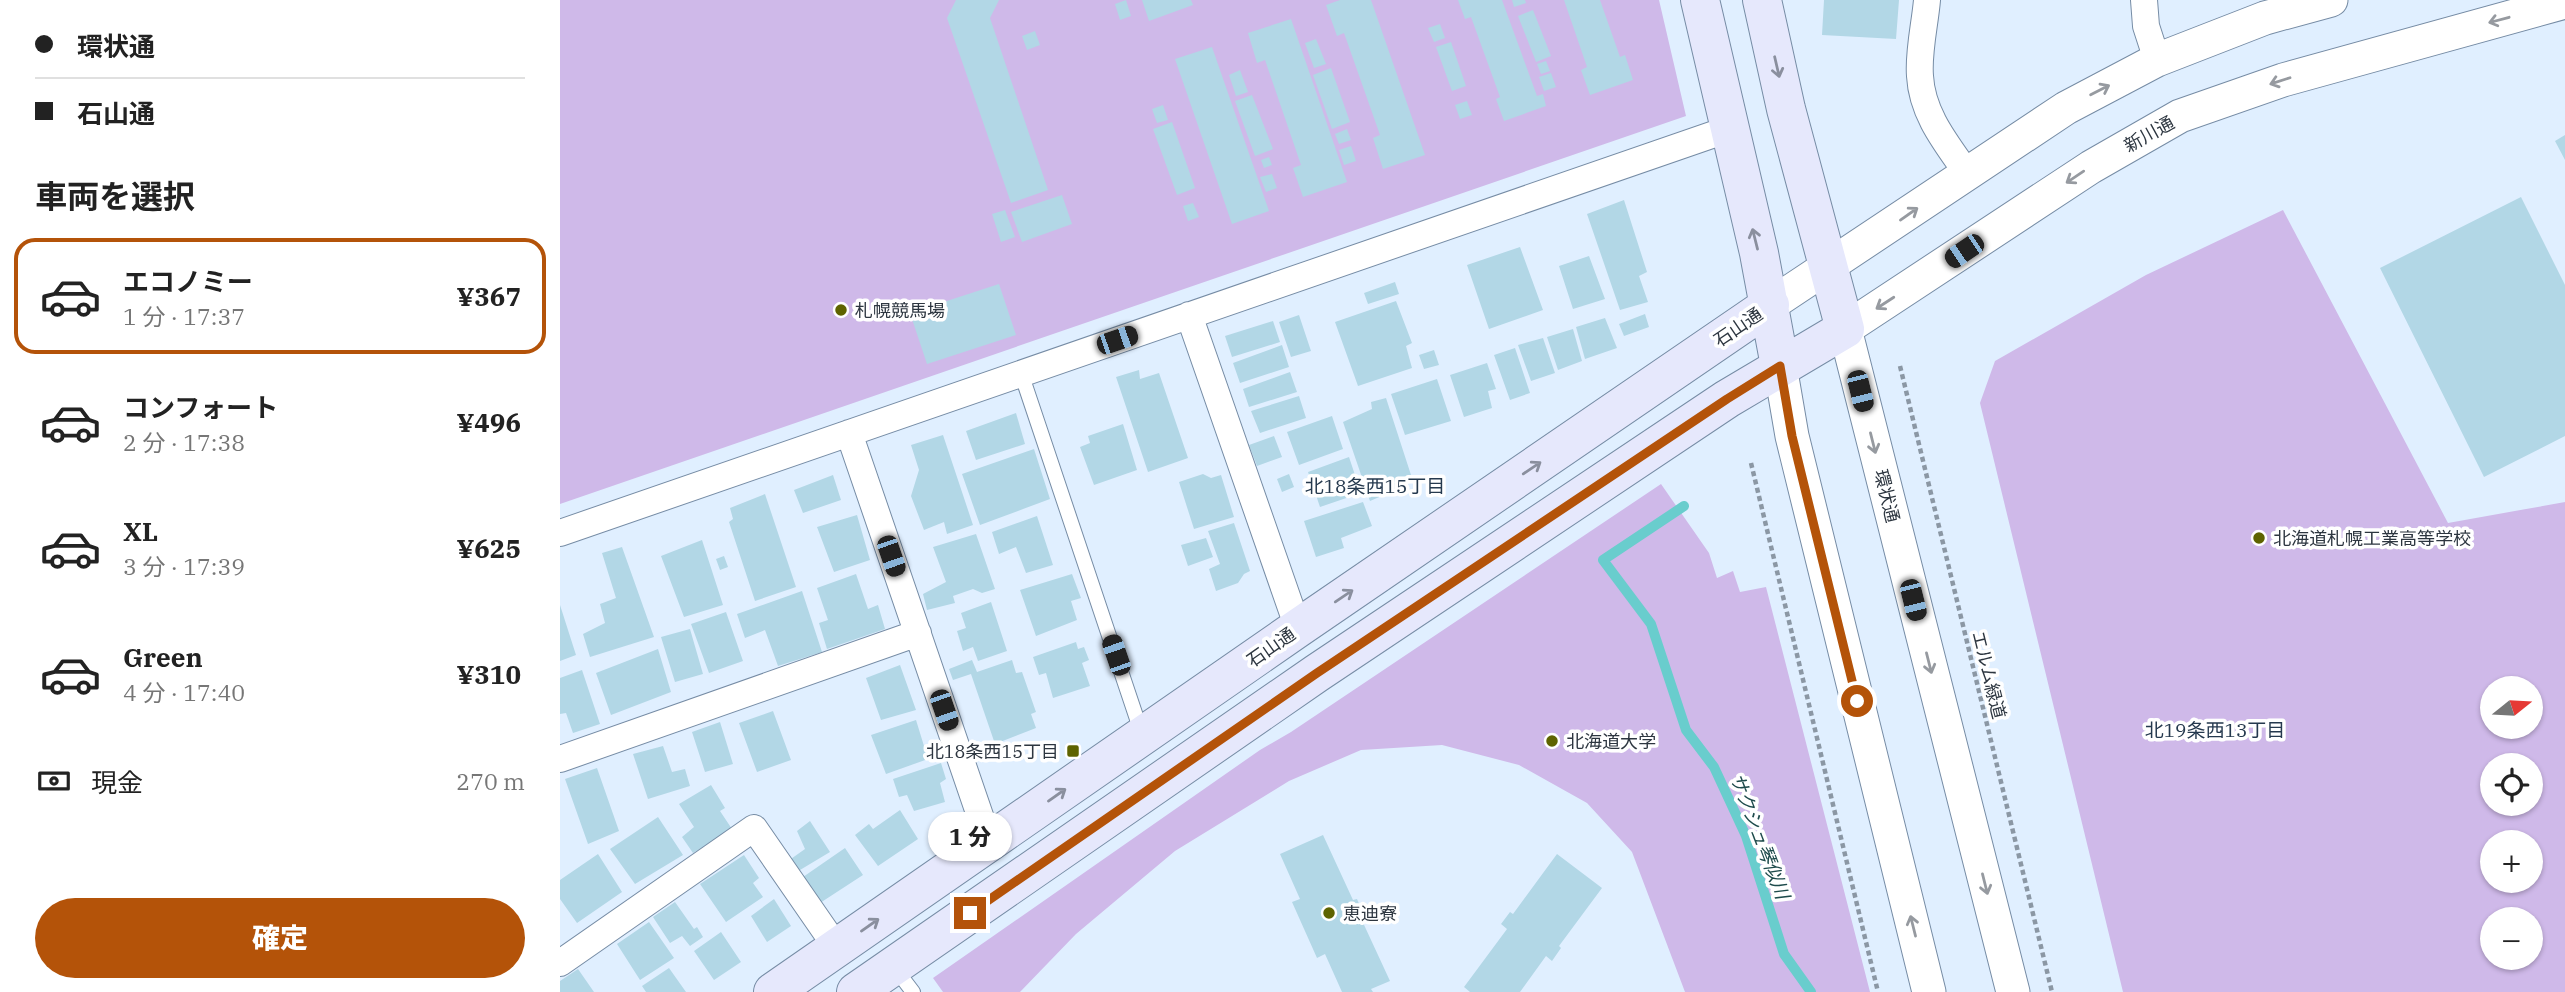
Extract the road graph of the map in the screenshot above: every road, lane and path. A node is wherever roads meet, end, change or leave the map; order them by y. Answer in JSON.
{"nodes":[{"id":1,"x":1700,"y":0,"type":"edge"},
{"id":2,"x":1762,"y":0,"type":"edge"},
{"id":3,"x":1927,"y":0,"type":"edge"},
{"id":4,"x":2144,"y":0,"type":"edge"},
{"id":5,"x":2331,"y":0,"type":"edge"},
{"id":6,"x":2565,"y":2,"type":"edge"},
{"id":7,"x":2157,"y":60,"type":"junction"},
{"id":8,"x":1729,"y":129,"type":"junction"},
{"id":9,"x":1967,"y":173,"type":"junction"},
{"id":10,"x":1829,"y":267,"type":"junction"},
{"id":11,"x":1770,"y":305,"type":"junction"},
{"id":12,"x":1189,"y":315,"type":"junction"},
{"id":13,"x":1845,"y":329,"type":"junction"},
{"id":14,"x":1780,"y":366,"type":"junction"},
{"id":15,"x":1900,"y":366,"type":"dead end"},
{"id":16,"x":1021,"y":373,"type":"junction"},
{"id":17,"x":849,"y":433,"type":"junction"},
{"id":18,"x":1751,"y":463,"type":"dead end"},
{"id":19,"x":560,"y":533,"type":"edge"},
{"id":20,"x":1298,"y":628,"type":"junction"},
{"id":21,"x":918,"y":633,"type":"junction"},
{"id":22,"x":1143,"y":736,"type":"junction"},
{"id":23,"x":560,"y":759,"type":"edge"},
{"id":24,"x":989,"y":842,"type":"junction"},
{"id":25,"x":837,"y":948,"type":"junction"},
{"id":26,"x":560,"y":963,"type":"edge"},
{"id":27,"x":903,"y":979,"type":"edge"},
{"id":28,"x":773,"y":992,"type":"edge"},
{"id":29,"x":856,"y":992,"type":"edge"},
{"id":30,"x":1878,"y":992,"type":"edge"},
{"id":31,"x":1929,"y":992,"type":"edge"},
{"id":32,"x":2013,"y":992,"type":"edge"},
{"id":33,"x":2052,"y":992,"type":"edge"}],
"edges":[{"from":1,"to":8,"type":"main road"},
{"from":2,"to":10,"type":"main road","name":"環状通","one_way":true},
{"from":3,"to":9,"type":"street"},
{"from":4,"to":7,"type":"street"},
{"from":5,"to":7,"type":"street"},
{"from":6,"to":13,"type":"street","name":"新川通","one_way":true},
{"from":9,"to":7,"type":"street","one_way":true},
{"from":11,"to":8,"type":"main road","one_way":true},
{"from":8,"to":12,"type":"street"},
{"from":10,"to":9,"type":"street","one_way":true},
{"from":10,"to":11,"type":"street"},
{"from":10,"to":13,"type":"main road","name":"環状通"},
{"from":11,"to":14,"type":"main road"},
{"from":20,"to":11,"type":"main road","name":"石山通","one_way":true},
{"from":12,"to":16,"type":"street"},
{"from":12,"to":20,"type":"street"},
{"from":13,"to":14,"type":"main road","name":"新川通"},
{"from":13,"to":32,"type":"street","name":"環状通","one_way":true},
{"from":14,"to":27,"type":"main road"},
{"from":31,"to":14,"type":"street","one_way":true},
{"from":15,"to":33,"type":"path","name":"エルム緑道"},
{"from":16,"to":17,"type":"street"},
{"from":16,"to":22,"type":"lane"},
{"from":17,"to":19,"type":"street"},
{"from":17,"to":21,"type":"street"},
{"from":18,"to":30,"type":"path"},
{"from":20,"to":22,"type":"main road","name":"石山通"},
{"from":21,"to":23,"type":"street"},
{"from":21,"to":24,"type":"street"},
{"from":24,"to":22,"type":"main road","name":"石山通","one_way":true},
{"from":25,"to":24,"type":"main road","name":"石山通","one_way":true},
{"from":25,"to":26,"type":"street"},
{"from":25,"to":28,"type":"main road","name":"石山通"},
{"from":27,"to":29,"type":"main road"}]}
